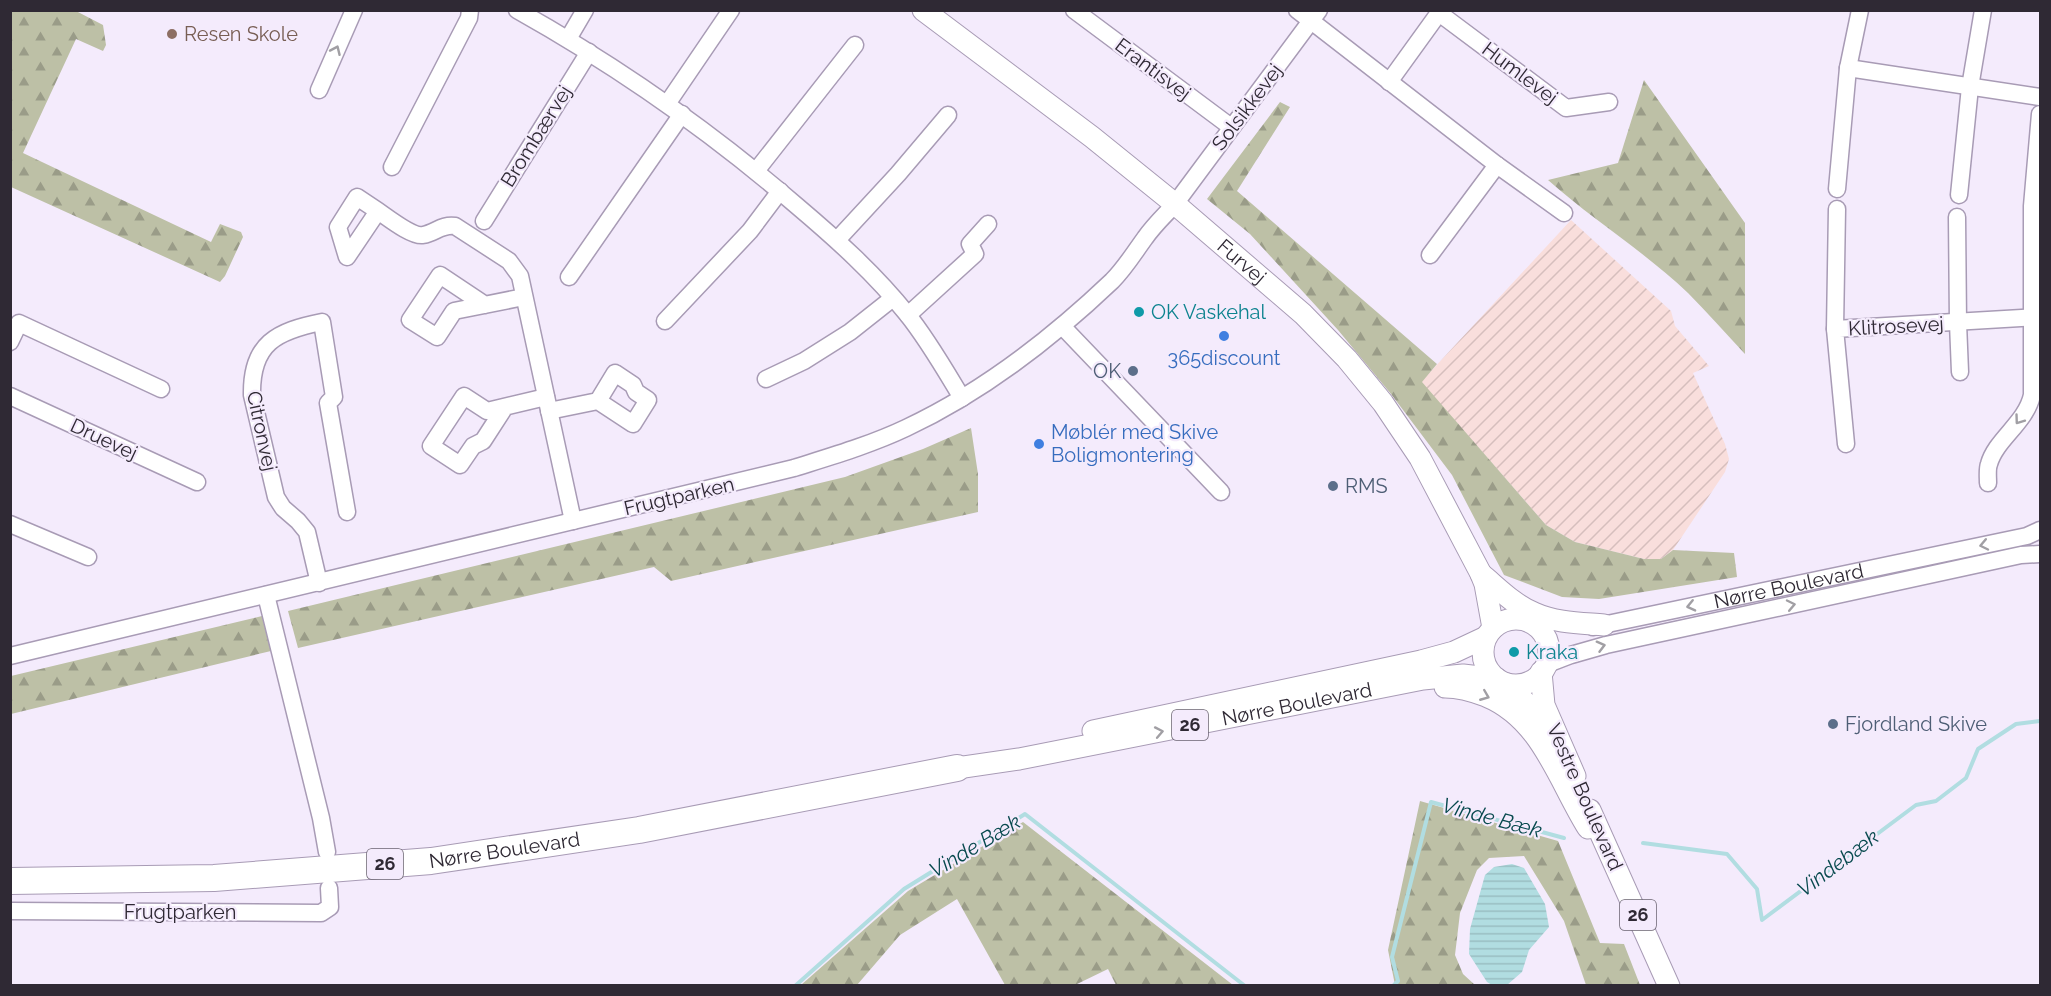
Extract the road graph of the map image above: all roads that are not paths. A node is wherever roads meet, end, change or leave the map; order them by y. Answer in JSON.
{"nodes":[{"id":1,"x":354,"y":10,"type":"edge"},
{"id":2,"x":470,"y":10,"type":"edge"},
{"id":3,"x":517,"y":10,"type":"edge"},
{"id":4,"x":585,"y":10,"type":"edge"},
{"id":5,"x":731,"y":10,"type":"edge"},
{"id":6,"x":923,"y":10,"type":"edge"},
{"id":7,"x":1074,"y":10,"type":"edge"},
{"id":8,"x":1297,"y":10,"type":"edge"},
{"id":9,"x":1860,"y":10,"type":"edge"},
{"id":10,"x":1983,"y":10,"type":"edge"},
{"id":11,"x":1440,"y":12,"type":"edge"},
{"id":12,"x":1315,"y":16,"type":"edge"},
{"id":13,"x":568,"y":39,"type":"junction"},
{"id":14,"x":855,"y":45,"type":"dead end"},
{"id":15,"x":589,"y":52,"type":"junction"},
{"id":16,"x":1848,"y":68,"type":"junction"},
{"id":17,"x":1389,"y":82,"type":"junction"},
{"id":18,"x":1970,"y":87,"type":"junction"},
{"id":19,"x":319,"y":90,"type":"dead end"},
{"id":20,"x":2040,"y":97,"type":"edge"},
{"id":21,"x":1609,"y":102,"type":"dead end"},
{"id":22,"x":667,"y":104,"type":"junction"},
{"id":23,"x":682,"y":114,"type":"junction"},
{"id":24,"x":2040,"y":114,"type":"edge"},
{"id":25,"x":948,"y":115,"type":"dead end"},
{"id":26,"x":1231,"y":127,"type":"junction"},
{"id":27,"x":1497,"y":165,"type":"junction"},
{"id":28,"x":392,"y":167,"type":"dead end"},
{"id":29,"x":756,"y":171,"type":"junction"},
{"id":30,"x":1838,"y":189,"type":"dead end"},
{"id":31,"x":780,"y":191,"type":"junction"},
{"id":32,"x":1959,"y":195,"type":"dead end"},
{"id":33,"x":1176,"y":204,"type":"junction"},
{"id":34,"x":1837,"y":209,"type":"dead end"},
{"id":35,"x":378,"y":211,"type":"dead end"},
{"id":36,"x":1564,"y":213,"type":"dead end"},
{"id":37,"x":1957,"y":217,"type":"dead end"},
{"id":38,"x":484,"y":221,"type":"dead end"},
{"id":39,"x":988,"y":224,"type":"dead end"},
{"id":40,"x":837,"y":240,"type":"junction"},
{"id":41,"x":1430,"y":255,"type":"dead end"},
{"id":42,"x":568,"y":277,"type":"dead end"},
{"id":43,"x":524,"y":297,"type":"junction"},
{"id":44,"x":893,"y":298,"type":"junction"},
{"id":45,"x":485,"y":305,"type":"dead end"},
{"id":46,"x":908,"y":315,"type":"junction"},
{"id":47,"x":2036,"y":317,"type":"edge"},
{"id":48,"x":665,"y":321,"type":"dead end"},
{"id":49,"x":1958,"y":323,"type":"junction"},
{"id":50,"x":1062,"y":326,"type":"junction"},
{"id":51,"x":1835,"y":329,"type":"junction"},
{"id":52,"x":11,"y":338,"type":"edge"},
{"id":53,"x":1960,"y":372,"type":"dead end"},
{"id":54,"x":766,"y":379,"type":"dead end"},
{"id":55,"x":161,"y":389,"type":"dead end"},
{"id":56,"x":10,"y":396,"type":"edge"},
{"id":57,"x":962,"y":398,"type":"junction"},
{"id":58,"x":598,"y":401,"type":"dead end"},
{"id":59,"x":548,"y":404,"type":"junction"},
{"id":60,"x":505,"y":406,"type":"junction"},
{"id":61,"x":1846,"y":444,"type":"dead end"},
{"id":62,"x":197,"y":482,"type":"dead end"},
{"id":63,"x":1988,"y":483,"type":"dead end"},
{"id":64,"x":1221,"y":492,"type":"dead end"},
{"id":65,"x":347,"y":512,"type":"dead end"},
{"id":66,"x":573,"y":521,"type":"junction"},
{"id":67,"x":10,"y":524,"type":"edge"},
{"id":68,"x":2040,"y":530,"type":"edge"},
{"id":69,"x":2040,"y":554,"type":"edge"},
{"id":70,"x":88,"y":557,"type":"dead end"},
{"id":71,"x":1483,"y":579,"type":"junction"},
{"id":72,"x":319,"y":583,"type":"junction"},
{"id":73,"x":266,"y":595,"type":"junction"},
{"id":74,"x":1528,"y":622,"type":"junction"},
{"id":75,"x":1604,"y":626,"type":"junction"},
{"id":76,"x":1490,"y":632,"type":"junction"},
{"id":77,"x":10,"y":656,"type":"edge"},
{"id":78,"x":1543,"y":669,"type":"junction"},
{"id":79,"x":1502,"y":681,"type":"junction"},
{"id":80,"x":1292,"y":705,"type":"junction"},
{"id":81,"x":957,"y":768,"type":"junction"},
{"id":82,"x":1588,"y":828,"type":"junction"},
{"id":83,"x":327,"y":852,"type":"dead end"},
{"id":84,"x":10,"y":881,"type":"edge"},
{"id":85,"x":329,"y":888,"type":"dead end"},
{"id":86,"x":10,"y":911,"type":"edge"},
{"id":87,"x":1654,"y":986,"type":"edge"},
{"id":88,"x":1669,"y":986,"type":"edge"}],
"edges":[{"from":19,"to":1,"type":"street","one_way":true},
{"from":2,"to":28,"type":"street"},
{"from":3,"to":13,"type":"street"},
{"from":4,"to":13,"type":"street"},
{"from":5,"to":22,"type":"street"},
{"from":6,"to":33,"type":"main road","name":"Furvej"},
{"from":7,"to":26,"type":"street","name":"Erantisvej"},
{"from":8,"to":12,"type":"street"},
{"from":9,"to":16,"type":"street"},
{"from":10,"to":18,"type":"street"},
{"from":11,"to":17,"type":"street","name":"Humlevej"},
{"from":11,"to":21,"type":"street","name":"Humlevej"},
{"from":12,"to":17,"type":"street"},
{"from":12,"to":26,"type":"street","name":"Solsikkevej"},
{"from":13,"to":15,"type":"street"},
{"from":14,"to":29,"type":"street"},
{"from":15,"to":22,"type":"street"},
{"from":15,"to":38,"type":"street","name":"Brombærvej"},
{"from":16,"to":18,"type":"street"},
{"from":16,"to":30,"type":"street"},
{"from":17,"to":27,"type":"street"},
{"from":18,"to":20,"type":"street"},
{"from":18,"to":32,"type":"street"},
{"from":22,"to":23,"type":"street"},
{"from":23,"to":29,"type":"street"},
{"from":23,"to":42,"type":"street"},
{"from":24,"to":47,"type":"street"},
{"from":25,"to":40,"type":"street"},
{"from":26,"to":33,"type":"street","name":"Solsikkevej"},
{"from":27,"to":36,"type":"street"},
{"from":27,"to":41,"type":"street"},
{"from":29,"to":31,"type":"street"},
{"from":31,"to":40,"type":"street"},
{"from":31,"to":48,"type":"street"},
{"from":33,"to":50,"type":"street","name":"Frugtparken"},
{"from":33,"to":71,"type":"main road","name":"Furvej"},
{"from":34,"to":51,"type":"street","name":"Klitrosevej"},
{"from":35,"to":43,"type":"street"},
{"from":37,"to":49,"type":"street","name":"Klitrosevej"},
{"from":39,"to":46,"type":"street"},
{"from":40,"to":44,"type":"street"},
{"from":43,"to":45,"type":"street"},
{"from":43,"to":59,"type":"street"},
{"from":44,"to":46,"type":"street"},
{"from":44,"to":54,"type":"street"},
{"from":46,"to":57,"type":"street"},
{"from":47,"to":49,"type":"street","name":"Klitrosevej"},
{"from":47,"to":63,"type":"street","one_way":true},
{"from":49,"to":51,"type":"street","name":"Klitrosevej"},
{"from":49,"to":53,"type":"street","name":"Klitrosevej"},
{"from":50,"to":57,"type":"street","name":"Frugtparken"},
{"from":50,"to":64,"type":"street"},
{"from":51,"to":61,"type":"street","name":"Klitrosevej"},
{"from":52,"to":55,"type":"street"},
{"from":56,"to":62,"type":"street","name":"Druevej"},
{"from":57,"to":66,"type":"street","name":"Frugtparken"},
{"from":58,"to":59,"type":"street"},
{"from":59,"to":60,"type":"street"},
{"from":59,"to":66,"type":"street"},
{"from":60,"to":60,"type":"street"},
{"from":65,"to":72,"type":"street","name":"Citronvej"},
{"from":66,"to":72,"type":"street","name":"Frugtparken"},
{"from":67,"to":70,"type":"street"},
{"from":68,"to":75,"type":"street","name":"Nørre Boulevard","one_way":true},
{"from":78,"to":69,"type":"street","name":"Nørre Boulevard","one_way":true},
{"from":71,"to":74,"type":"main road","name":"Furvej"},
{"from":71,"to":75,"type":"main road"},
{"from":71,"to":76,"type":"main road","name":"Furvej"},
{"from":72,"to":73,"type":"street","name":"Frugtparken"},
{"from":73,"to":77,"type":"street","name":"Frugtparken"},
{"from":73,"to":83,"type":"street"},
{"from":74,"to":75,"type":"street","name":"Nørre Boulevard"},
{"from":74,"to":76,"type":"main road","number":"26"},
{"from":74,"to":78,"type":"main road","number":"26"},
{"from":76,"to":79,"type":"main road","number":"26"},
{"from":76,"to":81,"type":"main road","name":"Nørre Boulevard","number":"26"},
{"from":78,"to":79,"type":"main road","number":"26"},
{"from":78,"to":88,"type":"main road","name":"Vestre Boulevard","number":"26"},
{"from":79,"to":80,"type":"main road","name":"Nørre Boulevard","number":"26"},
{"from":79,"to":82,"type":"main road","name":"Vestre Boulevard","number":"26"},
{"from":81,"to":80,"type":"main road","name":"Nørre Boulevard","number":"26","one_way":true},
{"from":80,"to":82,"type":"main road","number":"26","one_way":true},
{"from":81,"to":84,"type":"highway","name":"Nørre Boulevard","number":"26"},
{"from":82,"to":87,"type":"main road","name":"Vestre Boulevard","number":"26"},
{"from":85,"to":86,"type":"street","name":"Frugtparken"}]}
